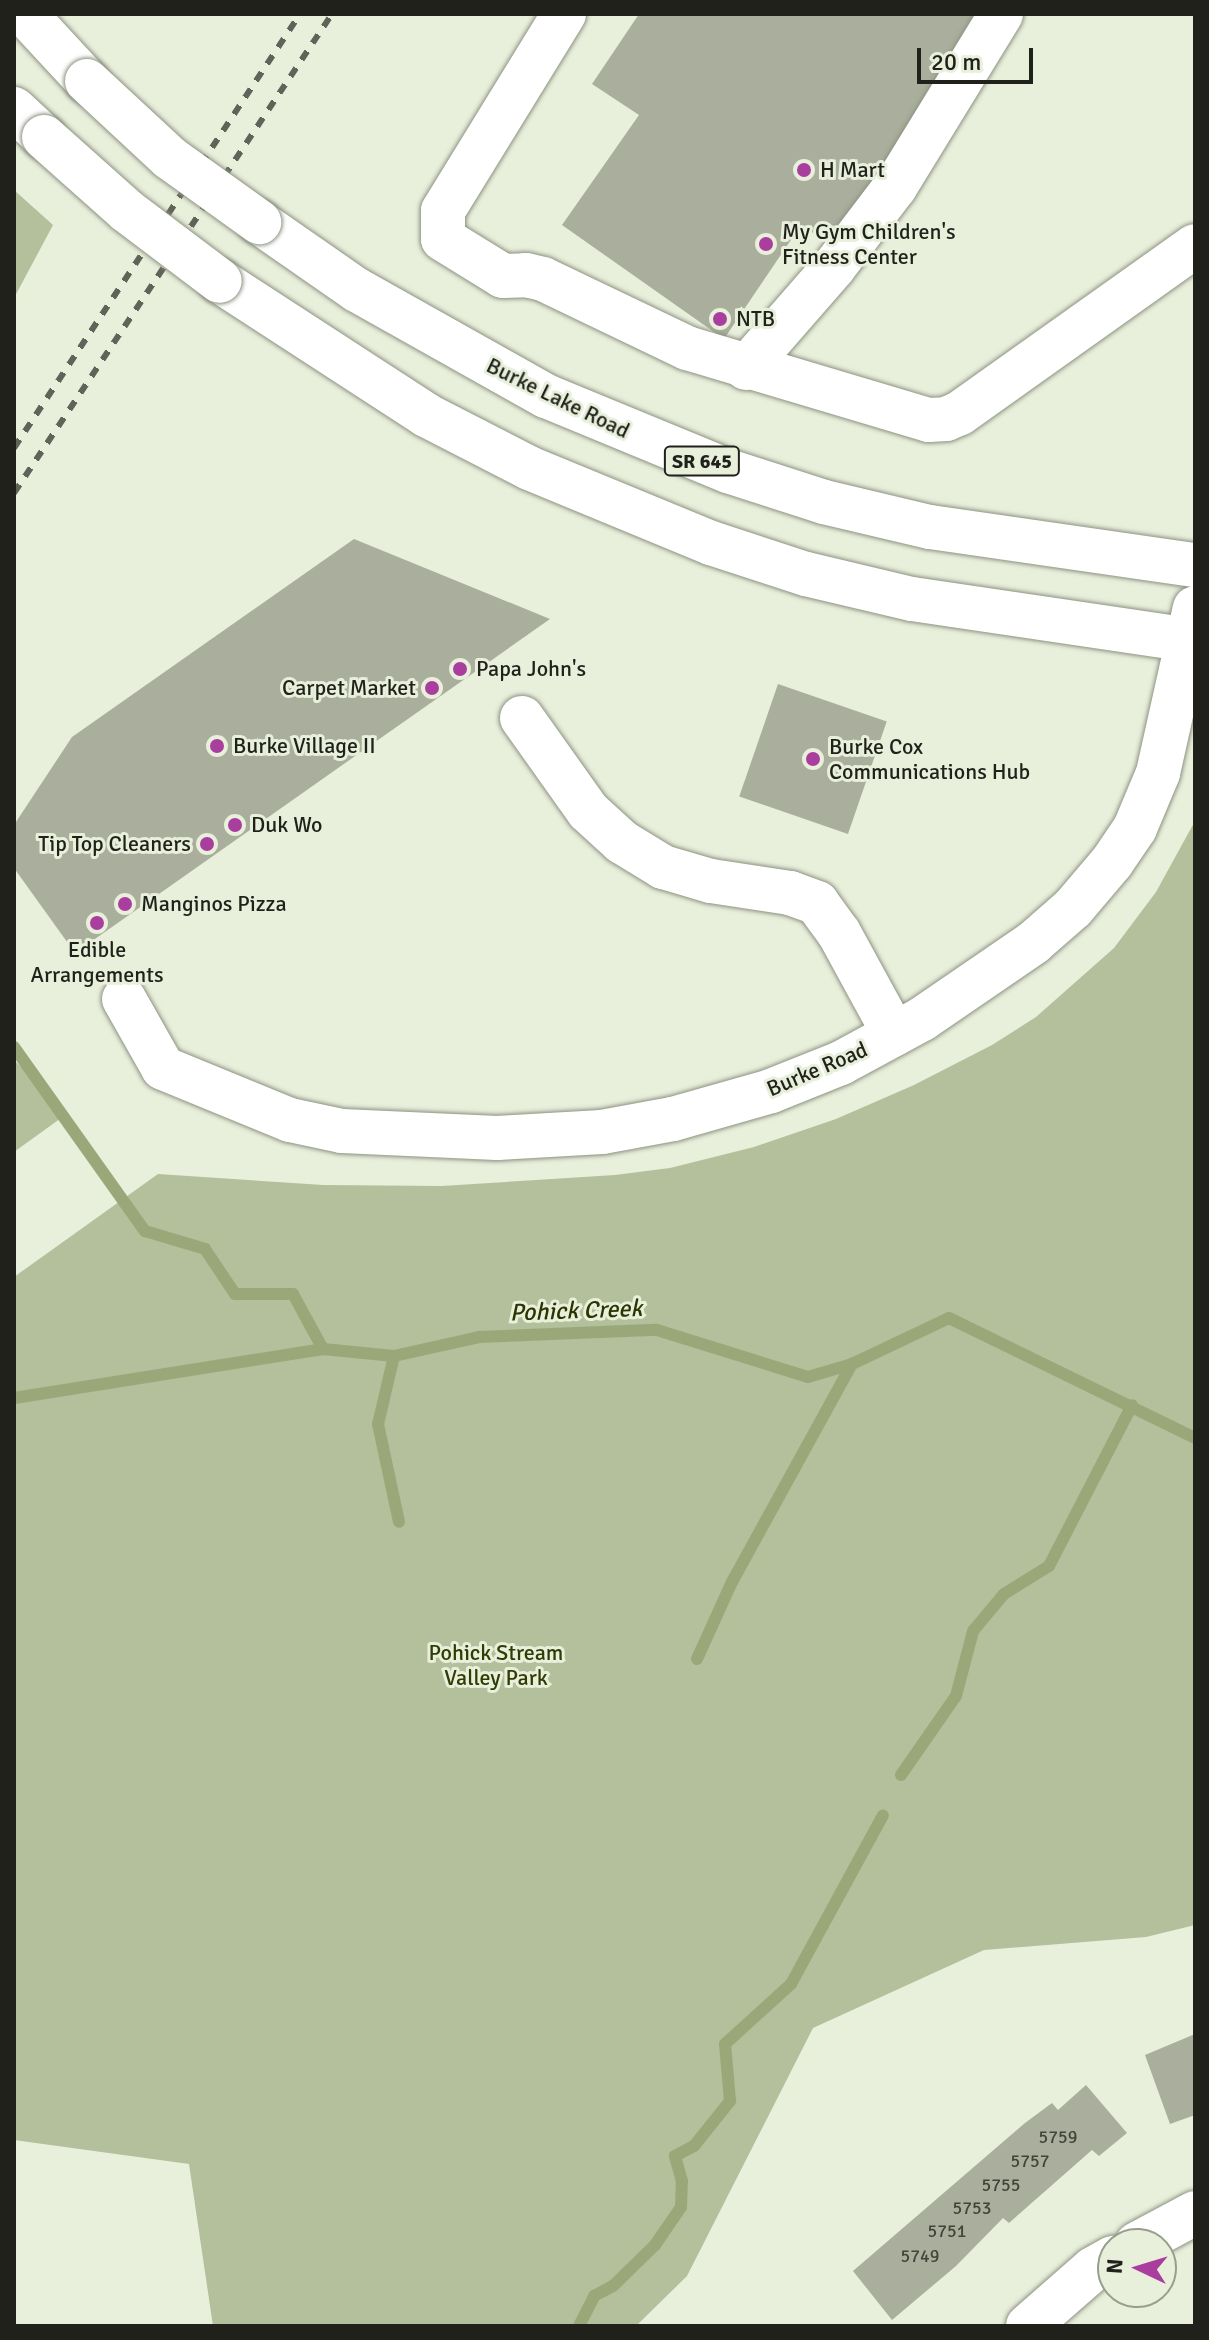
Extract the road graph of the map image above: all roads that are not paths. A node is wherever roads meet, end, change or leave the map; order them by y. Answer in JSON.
{"nodes":[{"id":1,"x":25,"y":14,"type":"edge"},
{"id":2,"x":564,"y":14,"type":"edge"},
{"id":3,"x":1001,"y":14,"type":"edge"},
{"id":4,"x":29,"y":123,"type":"edge"},
{"id":5,"x":1195,"y":246,"type":"edge"},
{"id":6,"x":746,"y":368,"type":"junction"},
{"id":7,"x":1195,"y":565,"type":"edge"},
{"id":8,"x":1192,"y":630,"type":"edge"},
{"id":9,"x":522,"y":718,"type":"dead end"},
{"id":10,"x":124,"y":999,"type":"dead end"},
{"id":11,"x":894,"y":1034,"type":"junction"},
{"id":12,"x":1195,"y":2213,"type":"edge"},
{"id":13,"x":1167,"y":2228,"type":"edge"},
{"id":14,"x":1097,"y":2267,"type":"edge"},
{"id":15,"x":1028,"y":2326,"type":"edge"}],
"edges":[{"from":1,"to":7,"type":"main road","name":"Burke Lake Road","number":"SR 645","bridge":true},
{"from":2,"to":6,"type":"main road"},
{"from":3,"to":6,"type":"main road"},
{"from":4,"to":8,"type":"main road","bridge":true},
{"from":5,"to":6,"type":"main road"},
{"from":8,"to":11,"type":"main road","name":"Burke Road"},
{"from":9,"to":11,"type":"main road"},
{"from":10,"to":11,"type":"main road","name":"Burke Road"},
{"from":12,"to":13,"type":"main road"},
{"from":14,"to":15,"type":"main road"}]}
